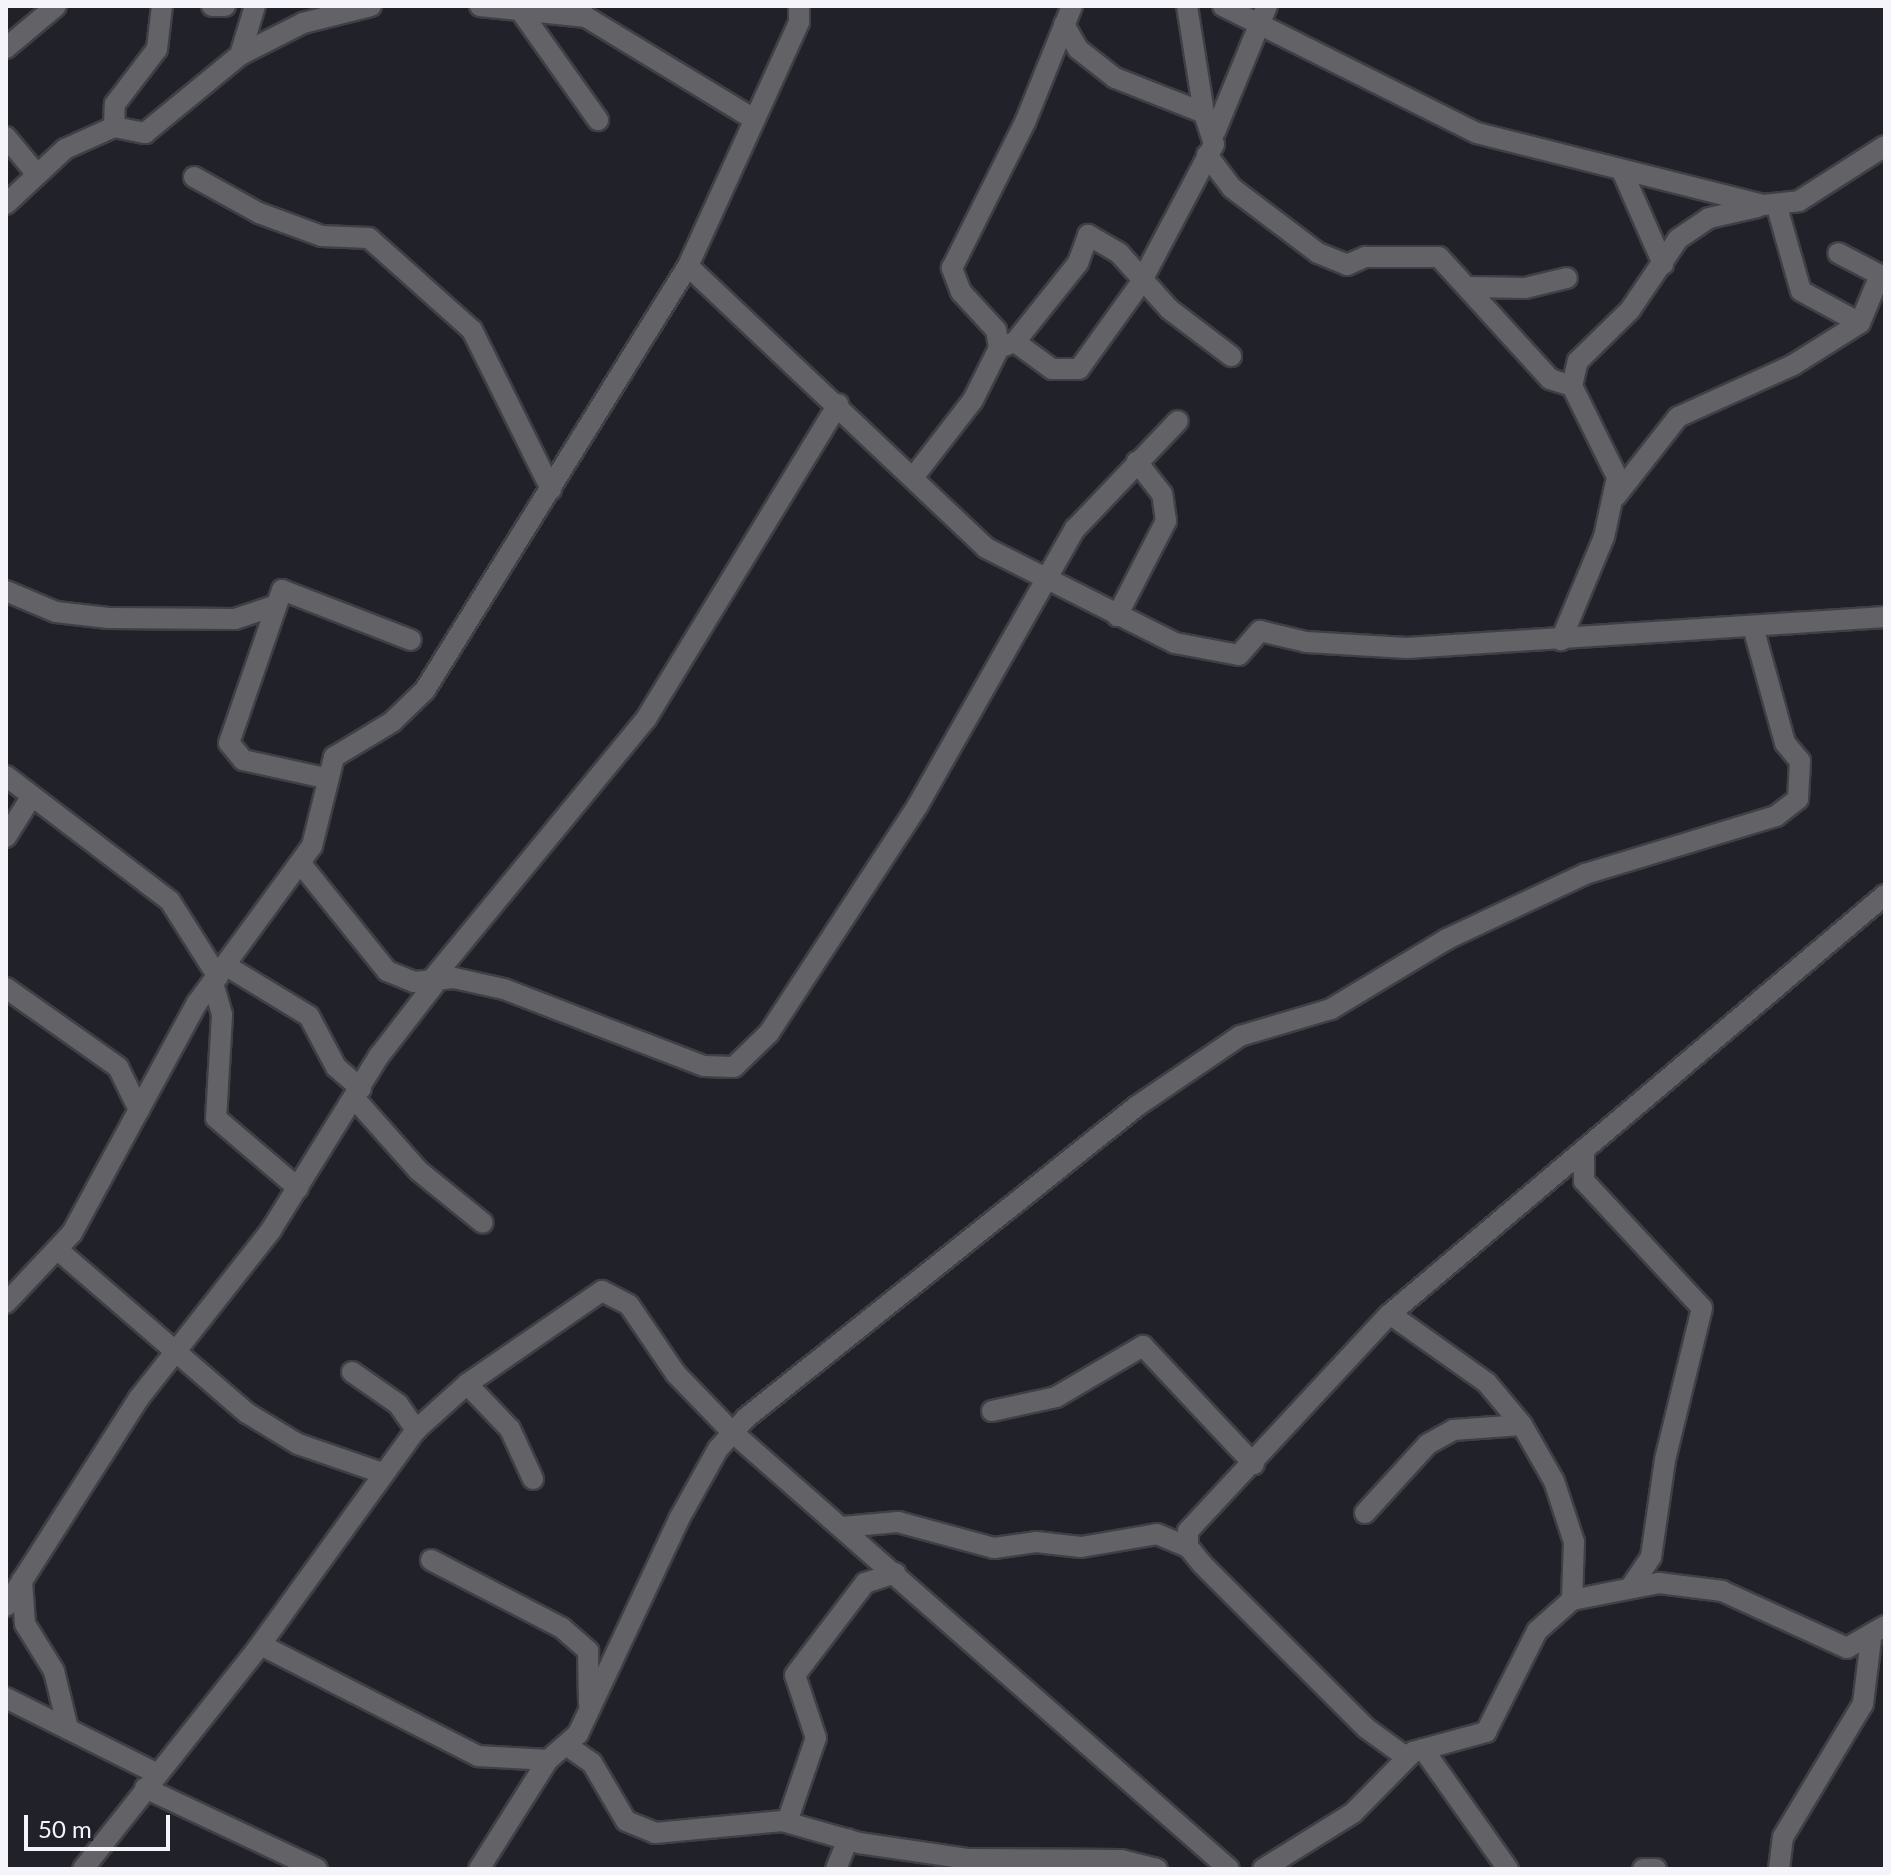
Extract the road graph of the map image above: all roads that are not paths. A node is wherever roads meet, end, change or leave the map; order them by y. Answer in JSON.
{"nodes":[{"id":1,"x":56,"y":6,"type":"edge"},
{"id":2,"x":162,"y":6,"type":"edge"},
{"id":3,"x":212,"y":6,"type":"edge"},
{"id":4,"x":225,"y":6,"type":"edge"},
{"id":5,"x":255,"y":6,"type":"edge"},
{"id":6,"x":371,"y":6,"type":"edge"},
{"id":7,"x":480,"y":6,"type":"edge"},
{"id":8,"x":799,"y":6,"type":"edge"},
{"id":9,"x":1187,"y":6,"type":"edge"},
{"id":10,"x":1223,"y":6,"type":"edge"},
{"id":11,"x":519,"y":9,"type":"edge"},
{"id":12,"x":1068,"y":15,"type":"edge"},
{"id":13,"x":1264,"y":16,"type":"edge"},
{"id":14,"x":6,"y":48,"type":"edge"},
{"id":15,"x":240,"y":55,"type":"junction"},
{"id":16,"x":1204,"y":113,"type":"junction"},
{"id":17,"x":754,"y":119,"type":"junction"},
{"id":18,"x":598,"y":120,"type":"dead end"},
{"id":19,"x":114,"y":127,"type":"junction"},
{"id":20,"x":1215,"y":132,"type":"junction"},
{"id":21,"x":6,"y":137,"type":"edge"},
{"id":22,"x":1885,"y":146,"type":"edge"},
{"id":23,"x":1207,"y":155,"type":"junction"},
{"id":24,"x":1622,"y":171,"type":"junction"},
{"id":25,"x":35,"y":172,"type":"junction"},
{"id":26,"x":194,"y":177,"type":"dead end"},
{"id":27,"x":6,"y":204,"type":"edge"},
{"id":28,"x":1770,"y":206,"type":"junction"},
{"id":29,"x":1838,"y":253,"type":"dead end"},
{"id":30,"x":1663,"y":264,"type":"junction"},
{"id":31,"x":688,"y":266,"type":"junction"},
{"id":32,"x":1143,"y":278,"type":"junction"},
{"id":33,"x":1567,"y":278,"type":"dead end"},
{"id":34,"x":1469,"y":287,"type":"junction"},
{"id":35,"x":1881,"y":296,"type":"edge"},
{"id":36,"x":1860,"y":323,"type":"junction"},
{"id":37,"x":1007,"y":345,"type":"junction"},
{"id":38,"x":1231,"y":356,"type":"dead end"},
{"id":39,"x":1572,"y":386,"type":"junction"},
{"id":40,"x":838,"y":404,"type":"junction"},
{"id":41,"x":1178,"y":421,"type":"dead end"},
{"id":42,"x":1137,"y":462,"type":"junction"},
{"id":43,"x":915,"y":475,"type":"junction"},
{"id":44,"x":551,"y":489,"type":"junction"},
{"id":45,"x":1614,"y":499,"type":"junction"},
{"id":46,"x":1051,"y":580,"type":"junction"},
{"id":47,"x":6,"y":591,"type":"edge"},
{"id":48,"x":274,"y":606,"type":"junction"},
{"id":49,"x":1117,"y":616,"type":"junction"},
{"id":50,"x":1885,"y":617,"type":"edge"},
{"id":51,"x":1753,"y":627,"type":"junction"},
{"id":52,"x":411,"y":640,"type":"dead end"},
{"id":53,"x":1561,"y":640,"type":"junction"},
{"id":54,"x":6,"y":776,"type":"edge"},
{"id":55,"x":325,"y":778,"type":"junction"},
{"id":56,"x":30,"y":799,"type":"junction"},
{"id":57,"x":6,"y":837,"type":"edge"},
{"id":58,"x":301,"y":864,"type":"junction"},
{"id":59,"x":1885,"y":895,"type":"edge"},
{"id":60,"x":219,"y":975,"type":"junction"},
{"id":61,"x":433,"y":982,"type":"junction"},
{"id":62,"x":6,"y":988,"type":"edge"},
{"id":63,"x":118,"y":1067,"type":"junction"},
{"id":64,"x":154,"y":1072,"type":"junction"},
{"id":65,"x":358,"y":1094,"type":"junction"},
{"id":66,"x":139,"y":1110,"type":"junction"},
{"id":67,"x":1584,"y":1151,"type":"junction"},
{"id":68,"x":298,"y":1188,"type":"junction"},
{"id":69,"x":483,"y":1223,"type":"dead end"},
{"id":70,"x":58,"y":1250,"type":"junction"},
{"id":71,"x":6,"y":1303,"type":"edge"},
{"id":72,"x":1390,"y":1314,"type":"junction"},
{"id":73,"x":174,"y":1349,"type":"junction"},
{"id":74,"x":352,"y":1372,"type":"dead end"},
{"id":75,"x":467,"y":1384,"type":"junction"},
{"id":76,"x":992,"y":1411,"type":"dead end"},
{"id":77,"x":1522,"y":1425,"type":"junction"},
{"id":78,"x":416,"y":1430,"type":"junction"},
{"id":79,"x":731,"y":1431,"type":"junction"},
{"id":80,"x":1254,"y":1464,"type":"junction"},
{"id":81,"x":382,"y":1473,"type":"junction"},
{"id":82,"x":533,"y":1479,"type":"dead end"},
{"id":83,"x":1365,"y":1513,"type":"dead end"},
{"id":84,"x":842,"y":1527,"type":"junction"},
{"id":85,"x":1188,"y":1547,"type":"junction"},
{"id":86,"x":431,"y":1560,"type":"dead end"},
{"id":87,"x":895,"y":1573,"type":"junction"},
{"id":88,"x":22,"y":1580,"type":"junction"},
{"id":89,"x":1631,"y":1587,"type":"junction"},
{"id":90,"x":1572,"y":1600,"type":"junction"},
{"id":91,"x":6,"y":1606,"type":"edge"},
{"id":92,"x":1878,"y":1632,"type":"edge"},
{"id":93,"x":261,"y":1645,"type":"junction"},
{"id":94,"x":6,"y":1698,"type":"edge"},
{"id":95,"x":589,"y":1705,"type":"junction"},
{"id":96,"x":68,"y":1729,"type":"junction"},
{"id":97,"x":569,"y":1747,"type":"junction"},
{"id":98,"x":1415,"y":1753,"type":"junction"},
{"id":99,"x":548,"y":1760,"type":"junction"},
{"id":100,"x":150,"y":1780,"type":"junction"},
{"id":101,"x":787,"y":1822,"type":"junction"},
{"id":102,"x":848,"y":1839,"type":"junction"},
{"id":103,"x":83,"y":1869,"type":"edge"},
{"id":104,"x":317,"y":1869,"type":"edge"},
{"id":105,"x":479,"y":1869,"type":"edge"},
{"id":106,"x":836,"y":1869,"type":"edge"},
{"id":107,"x":1157,"y":1869,"type":"edge"},
{"id":108,"x":1229,"y":1869,"type":"edge"},
{"id":109,"x":1263,"y":1869,"type":"edge"},
{"id":110,"x":1508,"y":1869,"type":"edge"},
{"id":111,"x":1643,"y":1869,"type":"edge"},
{"id":112,"x":1656,"y":1869,"type":"edge"},
{"id":113,"x":1779,"y":1869,"type":"edge"}],
"edges":[{"from":1,"to":14,"type":"street"},
{"from":2,"to":19,"type":"street"},
{"from":3,"to":4,"type":"street"},
{"from":5,"to":15,"type":"street"},
{"from":6,"to":15,"type":"street"},
{"from":7,"to":11,"type":"street"},
{"from":8,"to":17,"type":"street"},
{"from":9,"to":16,"type":"street"},
{"from":10,"to":13,"type":"street"},
{"from":11,"to":17,"type":"street"},
{"from":11,"to":18,"type":"street"},
{"from":12,"to":16,"type":"street"},
{"from":12,"to":37,"type":"street"},
{"from":13,"to":20,"type":"street"},
{"from":13,"to":24,"type":"street"},
{"from":15,"to":19,"type":"street"},
{"from":16,"to":20,"type":"street"},
{"from":17,"to":31,"type":"street"},
{"from":19,"to":25,"type":"street"},
{"from":20,"to":23,"type":"street"},
{"from":21,"to":25,"type":"street"},
{"from":22,"to":28,"type":"street"},
{"from":23,"to":32,"type":"street"},
{"from":23,"to":34,"type":"street"},
{"from":24,"to":28,"type":"street"},
{"from":24,"to":30,"type":"street"},
{"from":25,"to":27,"type":"street"},
{"from":26,"to":44,"type":"street"},
{"from":28,"to":30,"type":"street"},
{"from":28,"to":36,"type":"street"},
{"from":29,"to":35,"type":"street"},
{"from":30,"to":39,"type":"street"},
{"from":31,"to":40,"type":"street"},
{"from":31,"to":44,"type":"street"},
{"from":32,"to":37,"type":"street"},
{"from":32,"to":37,"type":"street"},
{"from":32,"to":38,"type":"street"},
{"from":33,"to":34,"type":"street"},
{"from":34,"to":39,"type":"street"},
{"from":35,"to":36,"type":"street"},
{"from":36,"to":45,"type":"street"},
{"from":37,"to":43,"type":"street"},
{"from":39,"to":45,"type":"street"},
{"from":40,"to":43,"type":"street"},
{"from":40,"to":61,"type":"street"},
{"from":41,"to":42,"type":"street"},
{"from":42,"to":46,"type":"street"},
{"from":42,"to":49,"type":"street"},
{"from":43,"to":46,"type":"street"},
{"from":44,"to":55,"type":"street"},
{"from":45,"to":53,"type":"street"},
{"from":46,"to":49,"type":"street"},
{"from":46,"to":61,"type":"street"},
{"from":47,"to":48,"type":"street"},
{"from":48,"to":52,"type":"street"},
{"from":48,"to":55,"type":"street"},
{"from":49,"to":53,"type":"street"},
{"from":50,"to":51,"type":"street"},
{"from":51,"to":53,"type":"street"},
{"from":51,"to":79,"type":"street"},
{"from":54,"to":56,"type":"street"},
{"from":55,"to":58,"type":"street"},
{"from":56,"to":57,"type":"street"},
{"from":56,"to":60,"type":"street"},
{"from":58,"to":60,"type":"street"},
{"from":58,"to":61,"type":"street"},
{"from":59,"to":67,"type":"street"},
{"from":60,"to":64,"type":"street"},
{"from":60,"to":65,"type":"street"},
{"from":60,"to":68,"type":"street"},
{"from":61,"to":65,"type":"street"},
{"from":62,"to":63,"type":"street"},
{"from":63,"to":64,"type":"street"},
{"from":63,"to":66,"type":"street"},
{"from":64,"to":66,"type":"street"},
{"from":65,"to":68,"type":"street"},
{"from":65,"to":69,"type":"street"},
{"from":66,"to":70,"type":"street"},
{"from":67,"to":72,"type":"street"},
{"from":67,"to":89,"type":"street"},
{"from":68,"to":73,"type":"street"},
{"from":70,"to":71,"type":"street"},
{"from":70,"to":73,"type":"street"},
{"from":72,"to":77,"type":"street"},
{"from":72,"to":80,"type":"street"},
{"from":73,"to":81,"type":"street"},
{"from":73,"to":88,"type":"street"},
{"from":74,"to":78,"type":"street"},
{"from":75,"to":78,"type":"street"},
{"from":75,"to":79,"type":"street"},
{"from":75,"to":82,"type":"street"},
{"from":76,"to":80,"type":"street"},
{"from":77,"to":83,"type":"street"},
{"from":77,"to":90,"type":"street"},
{"from":78,"to":81,"type":"street"},
{"from":79,"to":84,"type":"street"},
{"from":79,"to":95,"type":"street"},
{"from":80,"to":85,"type":"street"},
{"from":81,"to":93,"type":"street"},
{"from":84,"to":85,"type":"street"},
{"from":84,"to":87,"type":"street"},
{"from":85,"to":98,"type":"street"},
{"from":86,"to":95,"type":"street"},
{"from":87,"to":101,"type":"street"},
{"from":87,"to":108,"type":"street"},
{"from":88,"to":91,"type":"street"},
{"from":88,"to":96,"type":"street"},
{"from":89,"to":90,"type":"street"},
{"from":89,"to":92,"type":"street"},
{"from":90,"to":98,"type":"street"},
{"from":92,"to":113,"type":"street"},
{"from":93,"to":99,"type":"street"},
{"from":93,"to":100,"type":"street"},
{"from":94,"to":96,"type":"street"},
{"from":95,"to":97,"type":"street"},
{"from":96,"to":100,"type":"street"},
{"from":97,"to":99,"type":"street"},
{"from":97,"to":101,"type":"street"},
{"from":98,"to":109,"type":"street"},
{"from":98,"to":110,"type":"street"},
{"from":99,"to":105,"type":"street"},
{"from":100,"to":103,"type":"street"},
{"from":100,"to":104,"type":"street"},
{"from":101,"to":102,"type":"street"},
{"from":102,"to":106,"type":"street"},
{"from":102,"to":107,"type":"street"},
{"from":111,"to":112,"type":"street"}]}
